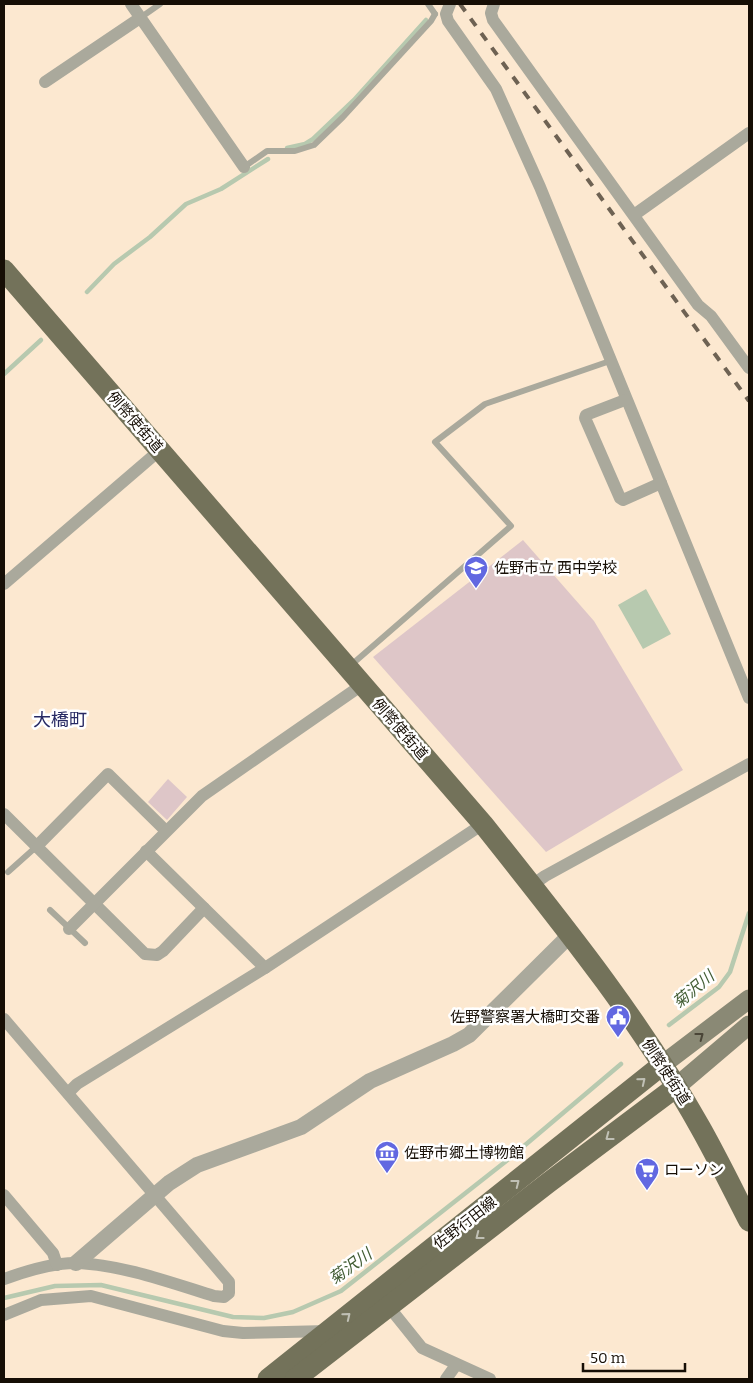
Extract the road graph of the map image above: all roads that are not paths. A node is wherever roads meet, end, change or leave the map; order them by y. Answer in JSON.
{"nodes":[{"id":1,"x":130,"y":4,"type":"edge"},
{"id":2,"x":160,"y":4,"type":"edge"},
{"id":3,"x":428,"y":4,"type":"edge"},
{"id":4,"x":494,"y":4,"type":"edge"},
{"id":5,"x":444,"y":10,"type":"edge"},
{"id":6,"x":140,"y":18,"type":"junction"},
{"id":7,"x":45,"y":82,"type":"dead end"},
{"id":8,"x":749,"y":133,"type":"edge"},
{"id":9,"x":244,"y":167,"type":"joint"},
{"id":10,"x":634,"y":215,"type":"junction"},
{"id":11,"x":4,"y":270,"type":"edge"},
{"id":12,"x":610,"y":361,"type":"junction"},
{"id":13,"x":749,"y":368,"type":"edge"},
{"id":14,"x":625,"y":400,"type":"junction"},
{"id":15,"x":160,"y":450,"type":"junction"},
{"id":16,"x":661,"y":483,"type":"junction"},
{"id":17,"x":4,"y":584,"type":"edge"},
{"id":18,"x":348,"y":668,"type":"junction"},
{"id":19,"x":362,"y":685,"type":"junction"},
{"id":20,"x":749,"y":698,"type":"edge"},
{"id":21,"x":749,"y":764,"type":"edge"},
{"id":22,"x":4,"y":814,"type":"edge"},
{"id":23,"x":483,"y":824,"type":"junction"},
{"id":24,"x":166,"y":831,"type":"junction"},
{"id":25,"x":36,"y":847,"type":"junction"},
{"id":26,"x":146,"y":851,"type":"junction"},
{"id":27,"x":8,"y":872,"type":"dead end"},
{"id":28,"x":532,"y":886,"type":"junction"},
{"id":29,"x":95,"y":904,"type":"junction"},
{"id":30,"x":204,"y":908,"type":"junction"},
{"id":31,"x":50,"y":910,"type":"dead end"},
{"id":32,"x":70,"y":929,"type":"junction"},
{"id":33,"x":570,"y":935,"type":"junction"},
{"id":34,"x":85,"y":943,"type":"dead end"},
{"id":35,"x":265,"y":968,"type":"junction"},
{"id":36,"x":749,"y":999,"type":"edge"},
{"id":37,"x":4,"y":1019,"type":"edge"},
{"id":38,"x":749,"y":1025,"type":"edge"},
{"id":39,"x":662,"y":1065,"type":"junction"},
{"id":40,"x":676,"y":1087,"type":"junction"},
{"id":41,"x":68,"y":1093,"type":"junction"},
{"id":42,"x":155,"y":1194,"type":"junction"},
{"id":43,"x":4,"y":1195,"type":"edge"},
{"id":44,"x":749,"y":1221,"type":"edge"},
{"id":45,"x":76,"y":1263,"type":"junction"},
{"id":46,"x":57,"y":1265,"type":"junction"},
{"id":47,"x":4,"y":1279,"type":"edge"},
{"id":48,"x":383,"y":1299,"type":"junction"},
{"id":49,"x":4,"y":1315,"type":"edge"},
{"id":50,"x":328,"y":1331,"type":"junction"},
{"id":51,"x":456,"y":1365,"type":"junction"},
{"id":52,"x":268,"y":1379,"type":"edge"},
{"id":53,"x":295,"y":1379,"type":"edge"},
{"id":54,"x":446,"y":1379,"type":"edge"},
{"id":55,"x":490,"y":1379,"type":"edge"}],
"edges":[{"from":1,"to":6,"type":"street"},
{"from":2,"to":6,"type":"lane"},
{"from":3,"to":5,"type":"lane"},
{"from":4,"to":10,"type":"street"},
{"from":5,"to":9,"type":"lane"},
{"from":5,"to":12,"type":"street"},
{"from":6,"to":7,"type":"street"},
{"from":6,"to":9,"type":"street"},
{"from":8,"to":10,"type":"street"},
{"from":10,"to":13,"type":"street"},
{"from":11,"to":15,"type":"main road","name":"例幣使街道"},
{"from":12,"to":14,"type":"street"},
{"from":12,"to":18,"type":"lane"},
{"from":14,"to":16,"type":"street"},
{"from":14,"to":16,"type":"street"},
{"from":15,"to":17,"type":"street"},
{"from":15,"to":18,"type":"main road","name":"例幣使街道"},
{"from":16,"to":20,"type":"street"},
{"from":18,"to":19,"type":"main road","name":"例幣使街道"},
{"from":19,"to":23,"type":"main road","name":"例幣使街道"},
{"from":19,"to":24,"type":"street"},
{"from":21,"to":28,"type":"street"},
{"from":22,"to":25,"type":"street"},
{"from":23,"to":28,"type":"main road","name":"例幣使街道"},
{"from":23,"to":35,"type":"street"},
{"from":24,"to":25,"type":"street"},
{"from":24,"to":26,"type":"street"},
{"from":25,"to":27,"type":"lane"},
{"from":25,"to":29,"type":"street"},
{"from":26,"to":29,"type":"street"},
{"from":26,"to":30,"type":"street"},
{"from":28,"to":33,"type":"main road","name":"例幣使街道"},
{"from":29,"to":30,"type":"street"},
{"from":29,"to":32,"type":"street"},
{"from":30,"to":35,"type":"street"},
{"from":31,"to":32,"type":"lane"},
{"from":32,"to":34,"type":"lane"},
{"from":33,"to":39,"type":"main road","name":"例幣使街道"},
{"from":33,"to":42,"type":"street"},
{"from":35,"to":41,"type":"street"},
{"from":39,"to":36,"type":"main road","one_way":true},
{"from":37,"to":41,"type":"street"},
{"from":38,"to":40,"type":"main road"},
{"from":39,"to":40,"type":"main road","name":"例幣使街道"},
{"from":48,"to":39,"type":"main road","name":"佐野行田線","one_way":true},
{"from":40,"to":44,"type":"main road","name":"例幣使街道"},
{"from":40,"to":48,"type":"main road","name":"佐野行田線","one_way":true},
{"from":41,"to":42,"type":"street"},
{"from":42,"to":45,"type":"street"},
{"from":42,"to":45,"type":"street"},
{"from":43,"to":46,"type":"street"},
{"from":45,"to":46,"type":"street"},
{"from":46,"to":47,"type":"street"},
{"from":50,"to":48,"type":"main road","name":"佐野行田線","one_way":true},
{"from":48,"to":51,"type":"street"},
{"from":48,"to":53,"type":"main road","name":"佐野行田線"},
{"from":49,"to":50,"type":"street"},
{"from":50,"to":52,"type":"main road","name":"佐野行田線"},
{"from":51,"to":54,"type":"street"},
{"from":51,"to":55,"type":"street"}]}
